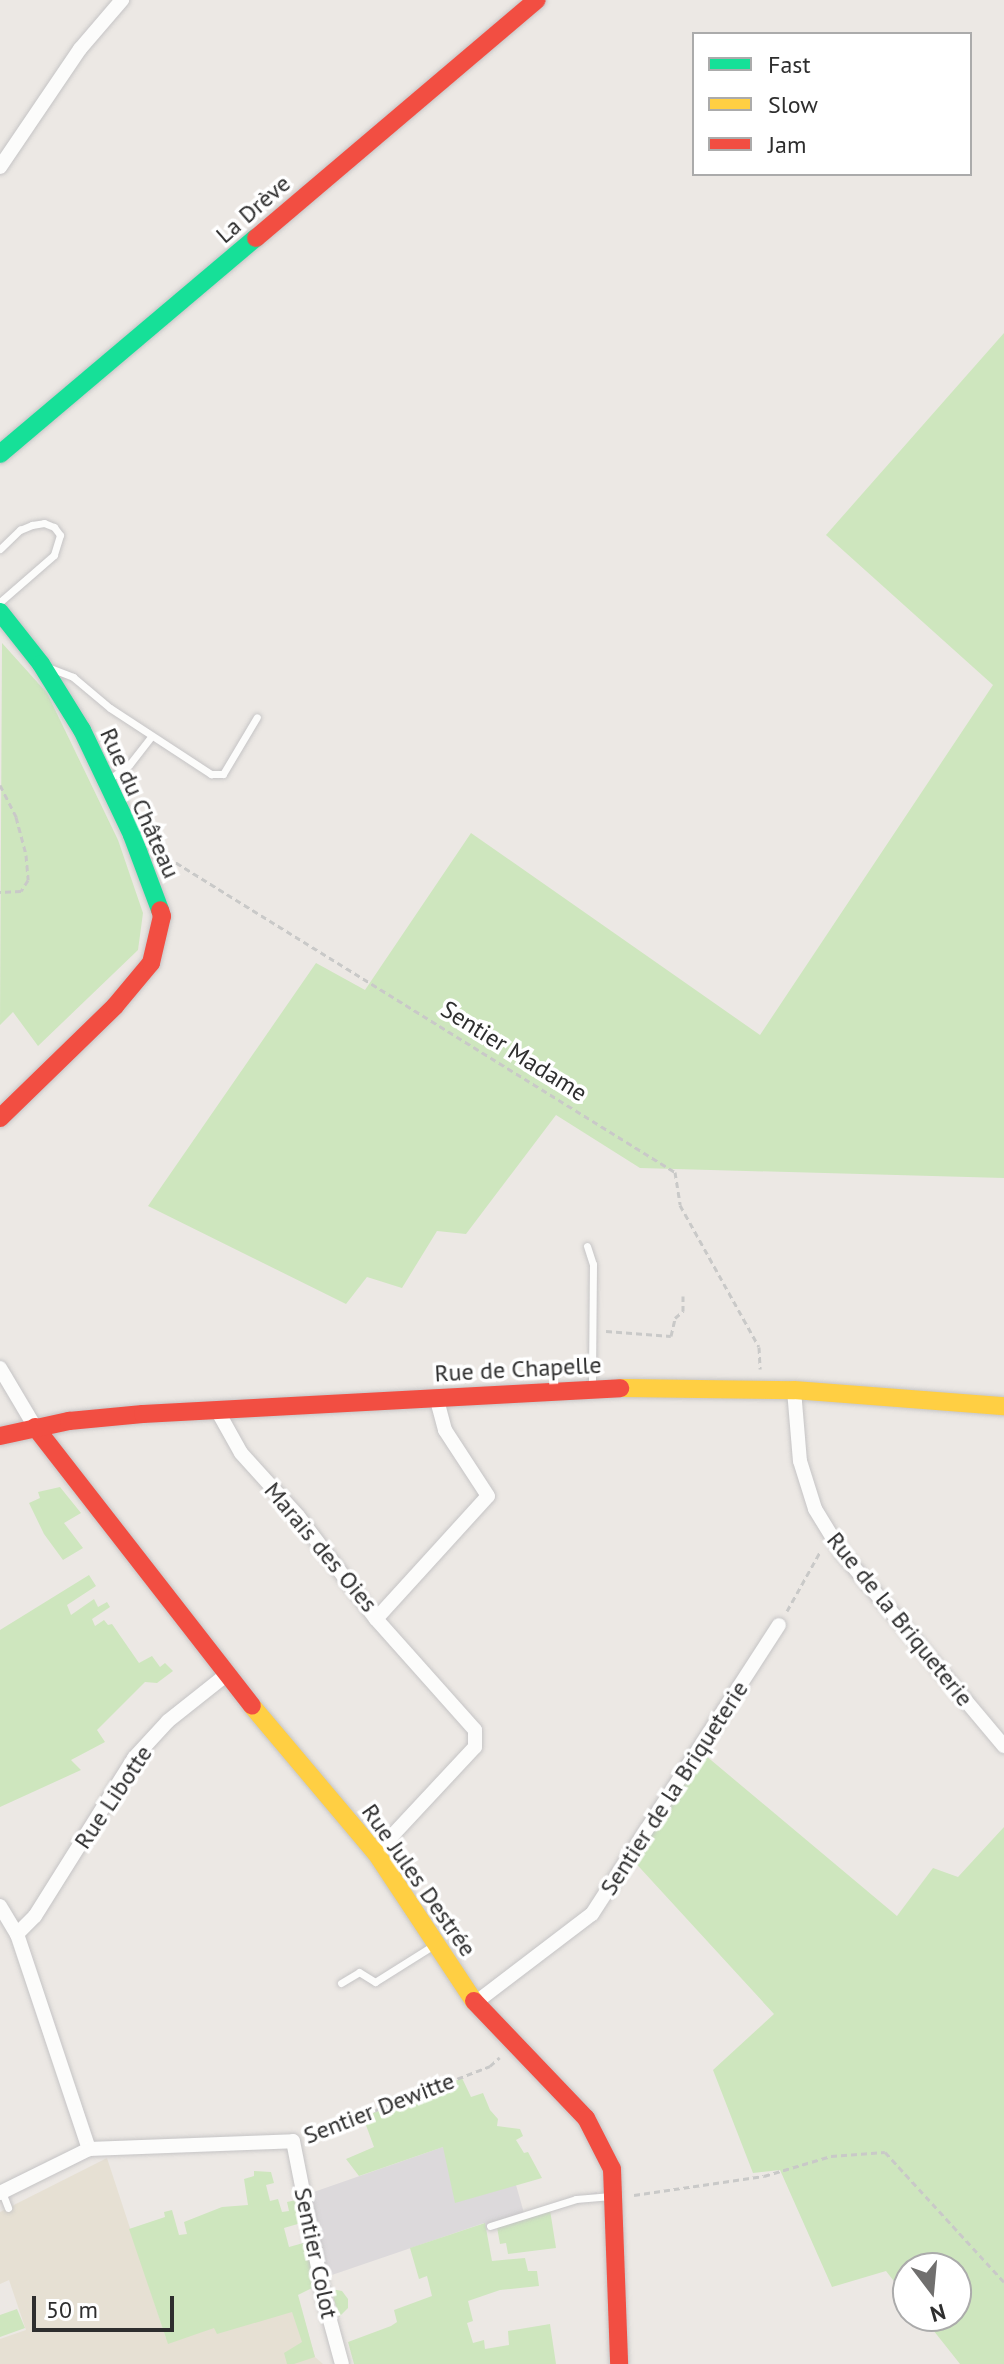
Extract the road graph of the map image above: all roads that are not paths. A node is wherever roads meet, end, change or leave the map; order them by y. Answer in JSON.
{"nodes":[{"id":1,"x":122,"y":0,"type":"edge"},
{"id":2,"x":537,"y":0,"type":"edge"},
{"id":3,"x":0,"y":167,"type":"edge"},
{"id":4,"x":0,"y":454,"type":"edge"},
{"id":5,"x":0,"y":549,"type":"edge"},
{"id":6,"x":0,"y":602,"type":"edge"},
{"id":7,"x":0,"y":612,"type":"edge"},
{"id":8,"x":41,"y":664,"type":"junction"},
{"id":9,"x":257,"y":717,"type":"dead end"},
{"id":10,"x":151,"y":737,"type":"junction"},
{"id":11,"x":106,"y":781,"type":"junction"},
{"id":12,"x":0,"y":1118,"type":"edge"},
{"id":13,"x":587,"y":1246,"type":"dead end"},
{"id":14,"x":0,"y":1368,"type":"edge"},
{"id":15,"x":592,"y":1388,"type":"junction"},
{"id":16,"x":794,"y":1390,"type":"junction"},
{"id":17,"x":436,"y":1397,"type":"junction"},
{"id":18,"x":1004,"y":1406,"type":"edge"},
{"id":19,"x":217,"y":1410,"type":"junction"},
{"id":20,"x":35,"y":1427,"type":"junction"},
{"id":21,"x":0,"y":1436,"type":"edge"},
{"id":22,"x":376,"y":1619,"type":"junction"},
{"id":23,"x":779,"y":1625,"type":"road end"},
{"id":24,"x":226,"y":1675,"type":"junction"},
{"id":25,"x":1004,"y":1746,"type":"edge"},
{"id":26,"x":376,"y":1853,"type":"junction"},
{"id":27,"x":0,"y":1906,"type":"edge"},
{"id":28,"x":0,"y":1934,"type":"edge"},
{"id":29,"x":17,"y":1934,"type":"junction"},
{"id":30,"x":436,"y":1944,"type":"junction"},
{"id":31,"x":341,"y":1983,"type":"dead end"},
{"id":32,"x":475,"y":2003,"type":"junction"},
{"id":33,"x":293,"y":2141,"type":"joint"},
{"id":34,"x":89,"y":2149,"type":"junction"},
{"id":35,"x":1,"y":2193,"type":"edge"},
{"id":36,"x":614,"y":2196,"type":"junction"},
{"id":37,"x":8,"y":2208,"type":"dead end"},
{"id":38,"x":490,"y":2226,"type":"dead end"},
{"id":39,"x":342,"y":2364,"type":"edge"},
{"id":40,"x":619,"y":2364,"type":"edge"}],
"edges":[{"from":1,"to":3,"type":"street"},
{"from":2,"to":4,"type":"street","name":"La Drève"},
{"from":5,"to":6,"type":"lane"},
{"from":7,"to":8,"type":"street","name":"Rue du Château"},
{"from":8,"to":10,"type":"lane"},
{"from":8,"to":11,"type":"street","name":"Rue du Château"},
{"from":9,"to":10,"type":"lane"},
{"from":10,"to":11,"type":"lane"},
{"from":11,"to":12,"type":"street","name":"Rue du Château"},
{"from":13,"to":15,"type":"lane"},
{"from":14,"to":20,"type":"street"},
{"from":15,"to":16,"type":"street","name":"Rue de Chapelle"},
{"from":15,"to":17,"type":"street","name":"Rue de Chapelle"},
{"from":16,"to":18,"type":"street","name":"Rue de Chapelle"},
{"from":16,"to":25,"type":"street","name":"Rue de la Briqueterie"},
{"from":17,"to":19,"type":"street","name":"Rue de Chapelle"},
{"from":17,"to":22,"type":"street","name":"Marais des Oies"},
{"from":19,"to":20,"type":"street","name":"Rue de Chapelle"},
{"from":19,"to":22,"type":"street","name":"Marais des Oies"},
{"from":20,"to":21,"type":"street","name":"Rue de Chapelle"},
{"from":20,"to":24,"type":"street","name":"Rue Jules Destrée"},
{"from":22,"to":26,"type":"street"},
{"from":23,"to":32,"type":"street","name":"Sentier de la Briqueterie"},
{"from":24,"to":26,"type":"street","name":"Rue Jules Destrée"},
{"from":24,"to":29,"type":"street","name":"Rue Libotte"},
{"from":26,"to":30,"type":"street","name":"Rue Jules Destrée"},
{"from":27,"to":29,"type":"street"},
{"from":28,"to":29,"type":"street"},
{"from":29,"to":34,"type":"street"},
{"from":30,"to":31,"type":"lane"},
{"from":30,"to":32,"type":"street","name":"Rue Jules Destrée"},
{"from":32,"to":36,"type":"street","name":"Rue Jules Destrée"},
{"from":33,"to":34,"type":"street","name":"Sentier Dewitte"},
{"from":33,"to":39,"type":"street","name":"Sentier Colot"},
{"from":34,"to":35,"type":"street"},
{"from":35,"to":37,"type":"lane"},
{"from":36,"to":38,"type":"lane"},
{"from":36,"to":40,"type":"street","name":"Rue Jules Destrée"}]}
